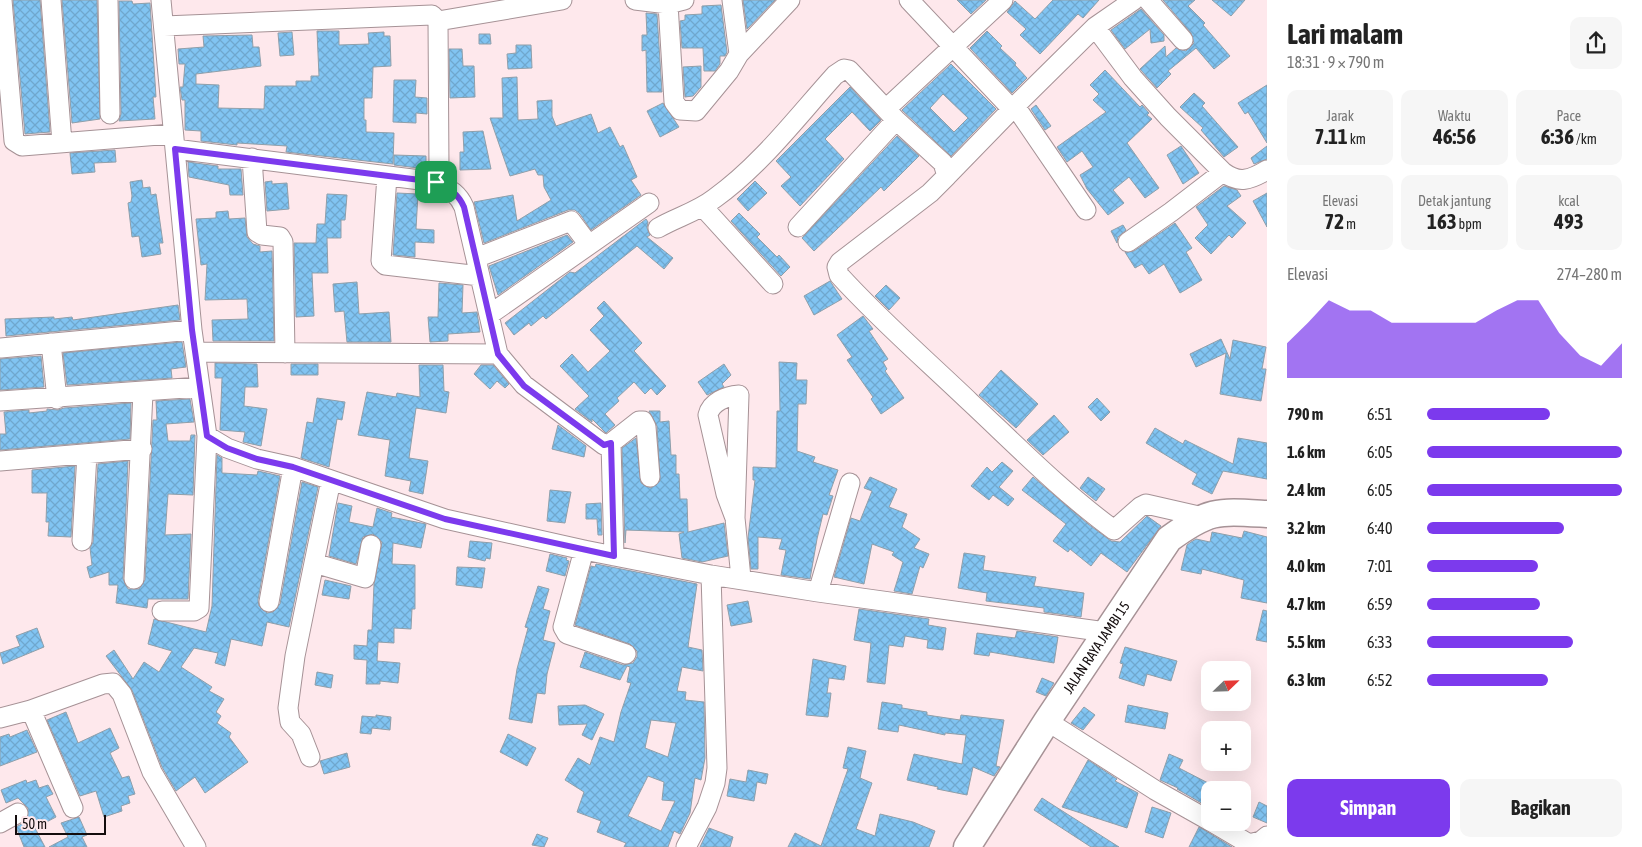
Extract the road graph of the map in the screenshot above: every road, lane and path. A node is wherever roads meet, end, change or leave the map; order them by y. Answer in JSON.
{"nodes":[{"id":1,"x":2,"y":0,"type":"edge"},
{"id":2,"x":51,"y":0,"type":"edge"},
{"id":3,"x":108,"y":0,"type":"edge"},
{"id":4,"x":161,"y":0,"type":"edge"},
{"id":5,"x":562,"y":0,"type":"edge"},
{"id":6,"x":636,"y":0,"type":"edge"},
{"id":7,"x":732,"y":0,"type":"edge"},
{"id":8,"x":790,"y":0,"type":"edge"},
{"id":9,"x":909,"y":0,"type":"edge"},
{"id":10,"x":1003,"y":0,"type":"edge"},
{"id":11,"x":1137,"y":0,"type":"edge"},
{"id":12,"x":676,"y":2,"type":"edge"},
{"id":13,"x":438,"y":21,"type":"junction"},
{"id":14,"x":164,"y":26,"type":"junction"},
{"id":15,"x":1094,"y":27,"type":"junction"},
{"id":16,"x":1183,"y":40,"type":"dead end"},
{"id":17,"x":952,"y":45,"type":"junction"},
{"id":18,"x":738,"y":54,"type":"junction"},
{"id":19,"x":1015,"y":106,"type":"junction"},
{"id":20,"x":110,"y":114,"type":"dead end"},
{"id":21,"x":891,"y":114,"type":"junction"},
{"id":22,"x":174,"y":141,"type":"junction"},
{"id":23,"x":62,"y":143,"type":"junction"},
{"id":24,"x":252,"y":158,"type":"junction"},
{"id":25,"x":1267,"y":170,"type":"edge"},
{"id":26,"x":1223,"y":172,"type":"junction"},
{"id":27,"x":387,"y":176,"type":"junction"},
{"id":28,"x":947,"y":176,"type":"junction"},
{"id":29,"x":436,"y":182,"type":"junction"},
{"id":30,"x":649,"y":203,"type":"dead end"},
{"id":31,"x":703,"y":207,"type":"junction"},
{"id":32,"x":1086,"y":210,"type":"dead end"},
{"id":33,"x":798,"y":227,"type":"dead end"},
{"id":34,"x":658,"y":228,"type":"dead end"},
{"id":35,"x":1128,"y":242,"type":"dead end"},
{"id":36,"x":589,"y":245,"type":"junction"},
{"id":37,"x":478,"y":267,"type":"junction"},
{"id":38,"x":773,"y":284,"type":"dead end"},
{"id":39,"x":489,"y":314,"type":"junction"},
{"id":40,"x":192,"y":330,"type":"junction"},
{"id":41,"x":51,"y":344,"type":"junction"},
{"id":42,"x":1,"y":348,"type":"edge"},
{"id":43,"x":195,"y":352,"type":"junction"},
{"id":44,"x":284,"y":353,"type":"junction"},
{"id":45,"x":498,"y":354,"type":"junction"},
{"id":46,"x":200,"y":387,"type":"junction"},
{"id":47,"x":143,"y":393,"type":"junction"},
{"id":48,"x":58,"y":399,"type":"junction"},
{"id":49,"x":0,"y":401,"type":"edge"},
{"id":50,"x":207,"y":436,"type":"junction"},
{"id":51,"x":611,"y":443,"type":"junction"},
{"id":52,"x":142,"y":449,"type":"junction"},
{"id":53,"x":87,"y":454,"type":"junction"},
{"id":54,"x":0,"y":461,"type":"edge"},
{"id":55,"x":293,"y":467,"type":"junction"},
{"id":56,"x":650,"y":477,"type":"dead end"},
{"id":57,"x":330,"y":480,"type":"junction"},
{"id":58,"x":850,"y":483,"type":"dead end"},
{"id":59,"x":1267,"y":514,"type":"edge"},
{"id":60,"x":1203,"y":517,"type":"junction"},
{"id":61,"x":735,"y":518,"type":"junction"},
{"id":62,"x":82,"y":541,"type":"dead end"},
{"id":63,"x":371,"y":545,"type":"dead end"},
{"id":64,"x":584,"y":550,"type":"junction"},
{"id":65,"x":614,"y":556,"type":"junction"},
{"id":66,"x":314,"y":563,"type":"junction"},
{"id":67,"x":711,"y":575,"type":"junction"},
{"id":68,"x":741,"y":578,"type":"junction"},
{"id":69,"x":134,"y":579,"type":"dead end"},
{"id":70,"x":818,"y":592,"type":"junction"},
{"id":71,"x":269,"y":602,"type":"dead end"},
{"id":72,"x":162,"y":611,"type":"dead end"},
{"id":73,"x":1106,"y":632,"type":"junction"},
{"id":74,"x":626,"y":654,"type":"dead end"},
{"id":75,"x":31,"y":710,"type":"junction"},
{"id":76,"x":0,"y":718,"type":"edge"},
{"id":77,"x":1047,"y":721,"type":"junction"},
{"id":78,"x":310,"y":757,"type":"dead end"},
{"id":79,"x":73,"y":808,"type":"dead end"},
{"id":80,"x":18,"y":813,"type":"dead end"},
{"id":81,"x":1201,"y":816,"type":"edge"},
{"id":82,"x":0,"y":823,"type":"edge"},
{"id":83,"x":1267,"y":836,"type":"edge"},
{"id":84,"x":1226,"y":840,"type":"edge"},
{"id":85,"x":196,"y":847,"type":"edge"},
{"id":86,"x":686,"y":847,"type":"edge"},
{"id":87,"x":967,"y":847,"type":"edge"}],
"edges":[{"from":1,"to":23,"type":"street"},
{"from":2,"to":23,"type":"street"},
{"from":3,"to":20,"type":"street"},
{"from":4,"to":14,"type":"street"},
{"from":5,"to":13,"type":"street"},
{"from":6,"to":12,"type":"street"},
{"from":7,"to":18,"type":"street"},
{"from":8,"to":18,"type":"street"},
{"from":9,"to":17,"type":"street"},
{"from":10,"to":17,"type":"street"},
{"from":11,"to":15,"type":"street"},
{"from":11,"to":16,"type":"street"},
{"from":12,"to":18,"type":"street"},
{"from":13,"to":14,"type":"street"},
{"from":13,"to":29,"type":"street"},
{"from":14,"to":22,"type":"street"},
{"from":15,"to":19,"type":"street"},
{"from":15,"to":26,"type":"street"},
{"from":17,"to":19,"type":"street"},
{"from":17,"to":21,"type":"street"},
{"from":19,"to":28,"type":"street"},
{"from":19,"to":32,"type":"street"},
{"from":21,"to":28,"type":"street"},
{"from":21,"to":31,"type":"street"},
{"from":21,"to":33,"type":"street"},
{"from":22,"to":23,"type":"street"},
{"from":22,"to":24,"type":"street"},
{"from":22,"to":40,"type":"street"},
{"from":24,"to":27,"type":"street"},
{"from":24,"to":44,"type":"street"},
{"from":25,"to":26,"type":"street"},
{"from":26,"to":35,"type":"street"},
{"from":27,"to":29,"type":"street"},
{"from":27,"to":37,"type":"street"},
{"from":28,"to":60,"type":"street"},
{"from":29,"to":37,"type":"street"},
{"from":30,"to":36,"type":"street"},
{"from":31,"to":34,"type":"street"},
{"from":31,"to":38,"type":"street"},
{"from":36,"to":37,"type":"street"},
{"from":36,"to":39,"type":"street"},
{"from":37,"to":39,"type":"street"},
{"from":39,"to":45,"type":"street"},
{"from":40,"to":41,"type":"street"},
{"from":40,"to":43,"type":"street"},
{"from":41,"to":42,"type":"street"},
{"from":41,"to":48,"type":"street"},
{"from":43,"to":44,"type":"street"},
{"from":43,"to":46,"type":"street"},
{"from":44,"to":45,"type":"street"},
{"from":45,"to":51,"type":"street"},
{"from":46,"to":47,"type":"street"},
{"from":46,"to":50,"type":"street"},
{"from":47,"to":48,"type":"street"},
{"from":47,"to":52,"type":"street"},
{"from":48,"to":49,"type":"street"},
{"from":50,"to":55,"type":"street"},
{"from":50,"to":72,"type":"street"},
{"from":51,"to":56,"type":"street"},
{"from":51,"to":65,"type":"street"},
{"from":52,"to":53,"type":"street"},
{"from":52,"to":69,"type":"street"},
{"from":53,"to":54,"type":"street"},
{"from":53,"to":62,"type":"street"},
{"from":55,"to":57,"type":"street"},
{"from":55,"to":71,"type":"street"},
{"from":57,"to":64,"type":"street"},
{"from":57,"to":66,"type":"street"},
{"from":58,"to":70,"type":"street"},
{"from":59,"to":60,"type":"highway","name":"JALAN RAYA JAMBI 15"},
{"from":60,"to":73,"type":"highway","name":"JALAN RAYA JAMBI 15"},
{"from":61,"to":61,"type":"street"},
{"from":61,"to":68,"type":"street"},
{"from":63,"to":66,"type":"street"},
{"from":64,"to":65,"type":"street"},
{"from":64,"to":74,"type":"street"},
{"from":65,"to":67,"type":"street"},
{"from":66,"to":78,"type":"street"},
{"from":67,"to":68,"type":"street"},
{"from":67,"to":86,"type":"street"},
{"from":68,"to":70,"type":"street"},
{"from":70,"to":73,"type":"street"},
{"from":73,"to":77,"type":"highway","name":"JALAN RAYA JAMBI 15"},
{"from":75,"to":76,"type":"street"},
{"from":75,"to":79,"type":"street"},
{"from":75,"to":85,"type":"street"},
{"from":77,"to":81,"type":"street"},
{"from":77,"to":87,"type":"highway","name":"JALAN RAYA JAMBI 15"},
{"from":80,"to":82,"type":"street"},
{"from":83,"to":84,"type":"street"}]}
